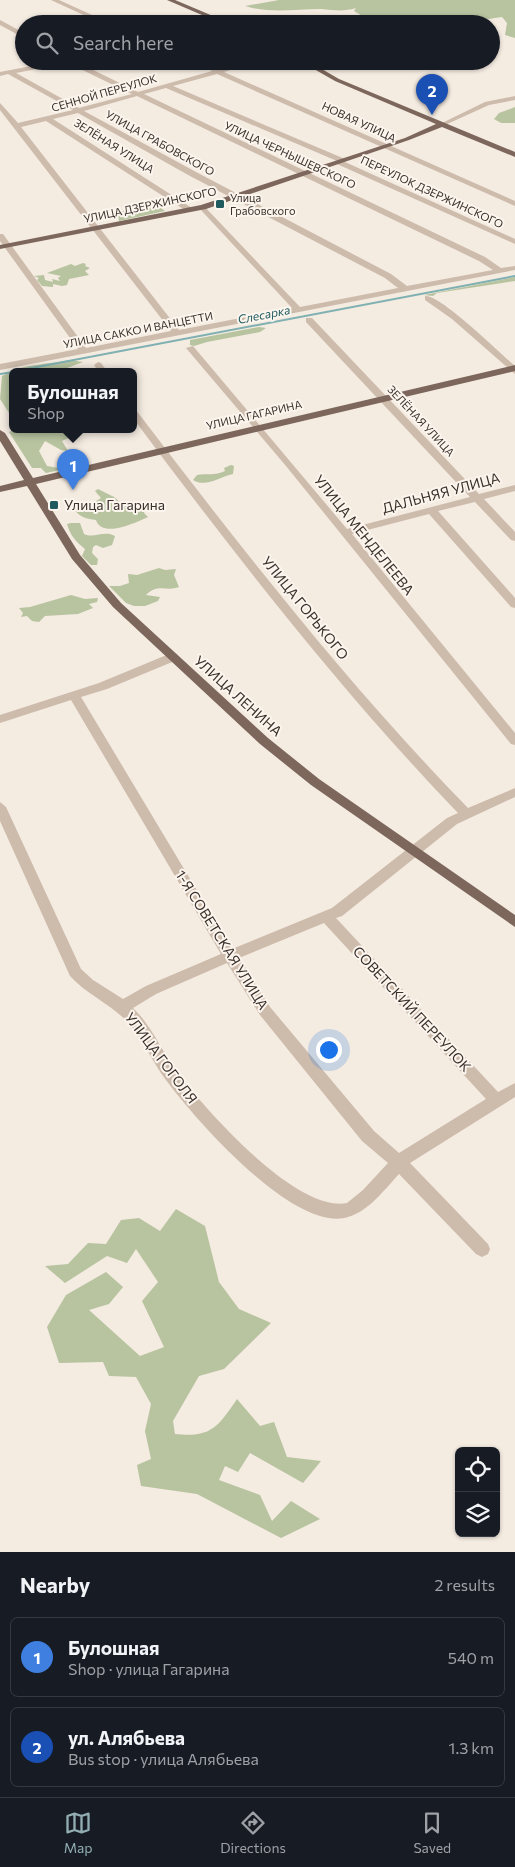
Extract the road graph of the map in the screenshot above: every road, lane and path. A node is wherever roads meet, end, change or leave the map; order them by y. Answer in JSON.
{"nodes":[{"id":1,"x":54,"y":0,"type":"edge"},
{"id":2,"x":170,"y":0,"type":"edge"},
{"id":3,"x":88,"y":15,"type":"edge"},
{"id":4,"x":207,"y":15,"type":"edge"},
{"id":5,"x":0,"y":22,"type":"edge"},
{"id":6,"x":15,"y":31,"type":"edge"},
{"id":7,"x":20,"y":70,"type":"edge"},
{"id":8,"x":87,"y":70,"type":"edge"},
{"id":9,"x":214,"y":70,"type":"edge"},
{"id":10,"x":225,"y":70,"type":"edge"},
{"id":11,"x":319,"y":70,"type":"edge"},
{"id":12,"x":9,"y":72,"type":"junction"},
{"id":13,"x":218,"y":72,"type":"junction"},
{"id":14,"x":0,"y":74,"type":"edge"},
{"id":15,"x":167,"y":86,"type":"junction"},
{"id":16,"x":137,"y":95,"type":"junction"},
{"id":17,"x":515,"y":98,"type":"edge"},
{"id":18,"x":0,"y":105,"type":"edge"},
{"id":19,"x":78,"y":111,"type":"junction"},
{"id":20,"x":48,"y":119,"type":"junction"},
{"id":21,"x":443,"y":124,"type":"junction"},
{"id":22,"x":16,"y":126,"type":"junction"},
{"id":23,"x":385,"y":147,"type":"junction"},
{"id":24,"x":515,"y":155,"type":"edge"},
{"id":25,"x":341,"y":161,"type":"junction"},
{"id":26,"x":304,"y":174,"type":"junction"},
{"id":27,"x":236,"y":197,"type":"junction"},
{"id":28,"x":515,"y":204,"type":"edge"},
{"id":29,"x":203,"y":207,"type":"junction"},
{"id":30,"x":191,"y":210,"type":"junction"},
{"id":31,"x":96,"y":229,"type":"junction"},
{"id":32,"x":0,"y":236,"type":"edge"},
{"id":33,"x":515,"y":242,"type":"edge"},
{"id":34,"x":4,"y":246,"type":"edge"},
{"id":35,"x":515,"y":268,"type":"edge"},
{"id":36,"x":500,"y":271,"type":"junction"},
{"id":37,"x":406,"y":290,"type":"junction"},
{"id":38,"x":428,"y":298,"type":"dead end"},
{"id":39,"x":299,"y":311,"type":"junction"},
{"id":40,"x":309,"y":320,"type":"dead end"},
{"id":41,"x":178,"y":334,"type":"junction"},
{"id":42,"x":190,"y":348,"type":"dead end"},
{"id":43,"x":85,"y":352,"type":"junction"},
{"id":44,"x":0,"y":367,"type":"edge"},
{"id":45,"x":514,"y":369,"type":"edge"},
{"id":46,"x":382,"y":398,"type":"junction"},
{"id":47,"x":137,"y":417,"type":"edge"},
{"id":48,"x":257,"y":427,"type":"junction"},
{"id":49,"x":0,"y":433,"type":"edge"},
{"id":50,"x":162,"y":450,"type":"junction"},
{"id":51,"x":30,"y":482,"type":"junction"},
{"id":52,"x":515,"y":488,"type":"edge"},
{"id":53,"x":0,"y":489,"type":"edge"},
{"id":54,"x":477,"y":498,"type":"junction"},
{"id":55,"x":432,"y":510,"type":"junction"},
{"id":56,"x":344,"y":532,"type":"junction"},
{"id":57,"x":515,"y":538,"type":"edge"},
{"id":58,"x":515,"y":605,"type":"edge"},
{"id":59,"x":173,"y":657,"type":"junction"},
{"id":60,"x":74,"y":696,"type":"junction"},
{"id":61,"x":0,"y":718,"type":"edge"},
{"id":62,"x":515,"y":741,"type":"edge"},
{"id":63,"x":515,"y":792,"type":"edge"},
{"id":64,"x":0,"y":807,"type":"edge"},
{"id":65,"x":466,"y":813,"type":"junction"},
{"id":66,"x":414,"y":851,"type":"junction"},
{"id":67,"x":328,"y":917,"type":"junction"},
{"id":68,"x":515,"y":922,"type":"edge"},
{"id":69,"x":229,"y":956,"type":"junction"},
{"id":70,"x":122,"y":1007,"type":"junction"},
{"id":71,"x":515,"y":1089,"type":"edge"},
{"id":72,"x":497,"y":1101,"type":"junction"},
{"id":73,"x":398,"y":1162,"type":"junction"},
{"id":74,"x":482,"y":1249,"type":"dead end"}],
"edges":[{"from":1,"to":3,"type":"street"},
{"from":2,"to":4,"type":"main road"},
{"from":5,"to":6,"type":"street"},
{"from":7,"to":12,"type":"street"},
{"from":8,"to":16,"type":"street","name":"УЛИЦА ЧЕРНЫШЕВСКОГО"},
{"from":9,"to":13,"type":"street","name":"НОВАЯ УЛИЦА"},
{"from":10,"to":13,"type":"street","name":"СЕННОЙ ПЕРЕУЛОК"},
{"from":11,"to":21,"type":"main road"},
{"from":12,"to":14,"type":"street"},
{"from":12,"to":19,"type":"street","name":"УЛИЦА ГРАБОВСКОГО"},
{"from":13,"to":15,"type":"street","name":"СЕННОЙ ПЕРЕУЛОК"},
{"from":13,"to":23,"type":"street","name":"НОВАЯ УЛИЦА"},
{"from":15,"to":16,"type":"street","name":"СЕННОЙ ПЕРЕУЛОК"},
{"from":15,"to":25,"type":"street","name":"ПЕРЕУЛОК ДЗЕРЖИНСКОГО"},
{"from":16,"to":19,"type":"street","name":"СЕННОЙ ПЕРЕУЛОК"},
{"from":16,"to":26,"type":"street","name":"УЛИЦА ЧЕРНЫШЕВСКОГО"},
{"from":17,"to":21,"type":"street"},
{"from":18,"to":22,"type":"street"},
{"from":19,"to":20,"type":"street","name":"СЕННОЙ ПЕРЕУЛОК"},
{"from":19,"to":27,"type":"street","name":"УЛИЦА ГРАБОВСКОГО"},
{"from":20,"to":22,"type":"street","name":"СЕННОЙ ПЕРЕУЛОК"},
{"from":20,"to":30,"type":"street","name":"ЗЕЛЁНАЯ УЛИЦА"},
{"from":21,"to":23,"type":"main road","name":"УЛИЦА ДЗЕРЖИНСКОГО"},
{"from":21,"to":24,"type":"main road"},
{"from":22,"to":31,"type":"street"},
{"from":23,"to":25,"type":"main road","name":"УЛИЦА ДЗЕРЖИНСКОГО"},
{"from":23,"to":28,"type":"street","name":"НОВАЯ УЛИЦА"},
{"from":25,"to":26,"type":"main road","name":"УЛИЦА ДЗЕРЖИНСКОГО"},
{"from":25,"to":33,"type":"street","name":"ПЕРЕУЛОК ДЗЕРЖИНСКОГО"},
{"from":26,"to":27,"type":"main road","name":"УЛИЦА ДЗЕРЖИНСКОГО"},
{"from":26,"to":36,"type":"street","name":"УЛИЦА ЧЕРНЫШЕВСКОГО"},
{"from":27,"to":29,"type":"main road","name":"УЛИЦА ДЗЕРЖИНСКОГО"},
{"from":27,"to":37,"type":"street","name":"УЛИЦА ГРАБОВСКОГО"},
{"from":29,"to":30,"type":"main road","name":"УЛИЦА ДЗЕРЖИНСКОГО"},
{"from":29,"to":39,"type":"street"},
{"from":30,"to":31,"type":"main road","name":"УЛИЦА ДЗЕРЖИНСКОГО"},
{"from":31,"to":34,"type":"main road","name":"УЛИЦА ДЗЕРЖИНСКОГО"},
{"from":31,"to":41,"type":"street"},
{"from":32,"to":34,"type":"street"},
{"from":34,"to":43,"type":"street"},
{"from":35,"to":36,"type":"street","name":"УЛИЦА САККО И ВАНЦЕТТИ"},
{"from":36,"to":37,"type":"street","name":"УЛИЦА САККО И ВАНЦЕТТИ"},
{"from":37,"to":39,"type":"street","name":"УЛИЦА САККО И ВАНЦЕТТИ"},
{"from":38,"to":45,"type":"street"},
{"from":39,"to":41,"type":"street","name":"УЛИЦА САККО И ВАНЦЕТТИ"},
{"from":40,"to":46,"type":"street","name":"ЗЕЛЁНАЯ УЛИЦА"},
{"from":41,"to":43,"type":"street","name":"УЛИЦА САККО И ВАНЦЕТТИ"},
{"from":42,"to":48,"type":"street","name":"УЛИЦА МЕНДЕЛЕЕВА"},
{"from":43,"to":44,"type":"street","name":"УЛИЦА САККО И ВАНЦЕТТИ"},
{"from":45,"to":46,"type":"main road","name":"УЛИЦА ГАГАРИНА"},
{"from":46,"to":48,"type":"main road","name":"УЛИЦА ГАГАРИНА"},
{"from":46,"to":54,"type":"street","name":"ЗЕЛЁНАЯ УЛИЦА"},
{"from":47,"to":50,"type":"street","name":"УЛИЦА ГОРЬКОГО"},
{"from":48,"to":50,"type":"main road","name":"УЛИЦА ГАГАРИНА"},
{"from":48,"to":56,"type":"street","name":"УЛИЦА МЕНДЕЛЕЕВА"},
{"from":49,"to":51,"type":"main road","name":"УЛИЦА ЛЕНИНА"},
{"from":50,"to":51,"type":"main road","name":"УЛИЦА ГАГАРИНА"},
{"from":50,"to":65,"type":"street","name":"УЛИЦА ГОРЬКОГО"},
{"from":51,"to":53,"type":"main road","name":"УЛИЦА ГАГАРИНА"},
{"from":51,"to":59,"type":"main road","name":"УЛИЦА ЛЕНИНА"},
{"from":52,"to":54,"type":"street","name":"ДАЛЬНЯЯ УЛИЦА"},
{"from":54,"to":55,"type":"street","name":"ДАЛЬНЯЯ УЛИЦА"},
{"from":54,"to":57,"type":"street","name":"ЗЕЛЁНАЯ УЛИЦА"},
{"from":55,"to":56,"type":"street","name":"ДАЛЬНЯЯ УЛИЦА"},
{"from":55,"to":58,"type":"street"},
{"from":56,"to":62,"type":"street","name":"УЛИЦА МЕНДЕЛЕЕВА"},
{"from":59,"to":60,"type":"street"},
{"from":59,"to":66,"type":"main road","name":"УЛИЦА ЛЕНИНА"},
{"from":60,"to":61,"type":"street"},
{"from":60,"to":69,"type":"street","name":"1-Я СОВЕТСКАЯ УЛИЦА"},
{"from":63,"to":65,"type":"street"},
{"from":64,"to":70,"type":"street","name":"УЛИЦА ГОГОЛЯ"},
{"from":65,"to":66,"type":"street"},
{"from":66,"to":67,"type":"street"},
{"from":66,"to":68,"type":"main road","name":"УЛИЦА ЛЕНИНА"},
{"from":67,"to":69,"type":"street"},
{"from":67,"to":72,"type":"street","name":"СОВЕТСКИЙ ПЕРЕУЛОК"},
{"from":69,"to":70,"type":"street"},
{"from":69,"to":73,"type":"street","name":"1-Я СОВЕТСКАЯ УЛИЦА"},
{"from":70,"to":73,"type":"street","name":"УЛИЦА ГОГОЛЯ"},
{"from":71,"to":72,"type":"street"},
{"from":72,"to":73,"type":"street"},
{"from":73,"to":74,"type":"street","name":"1-Я СОВЕТСКАЯ УЛИЦА"}]}
